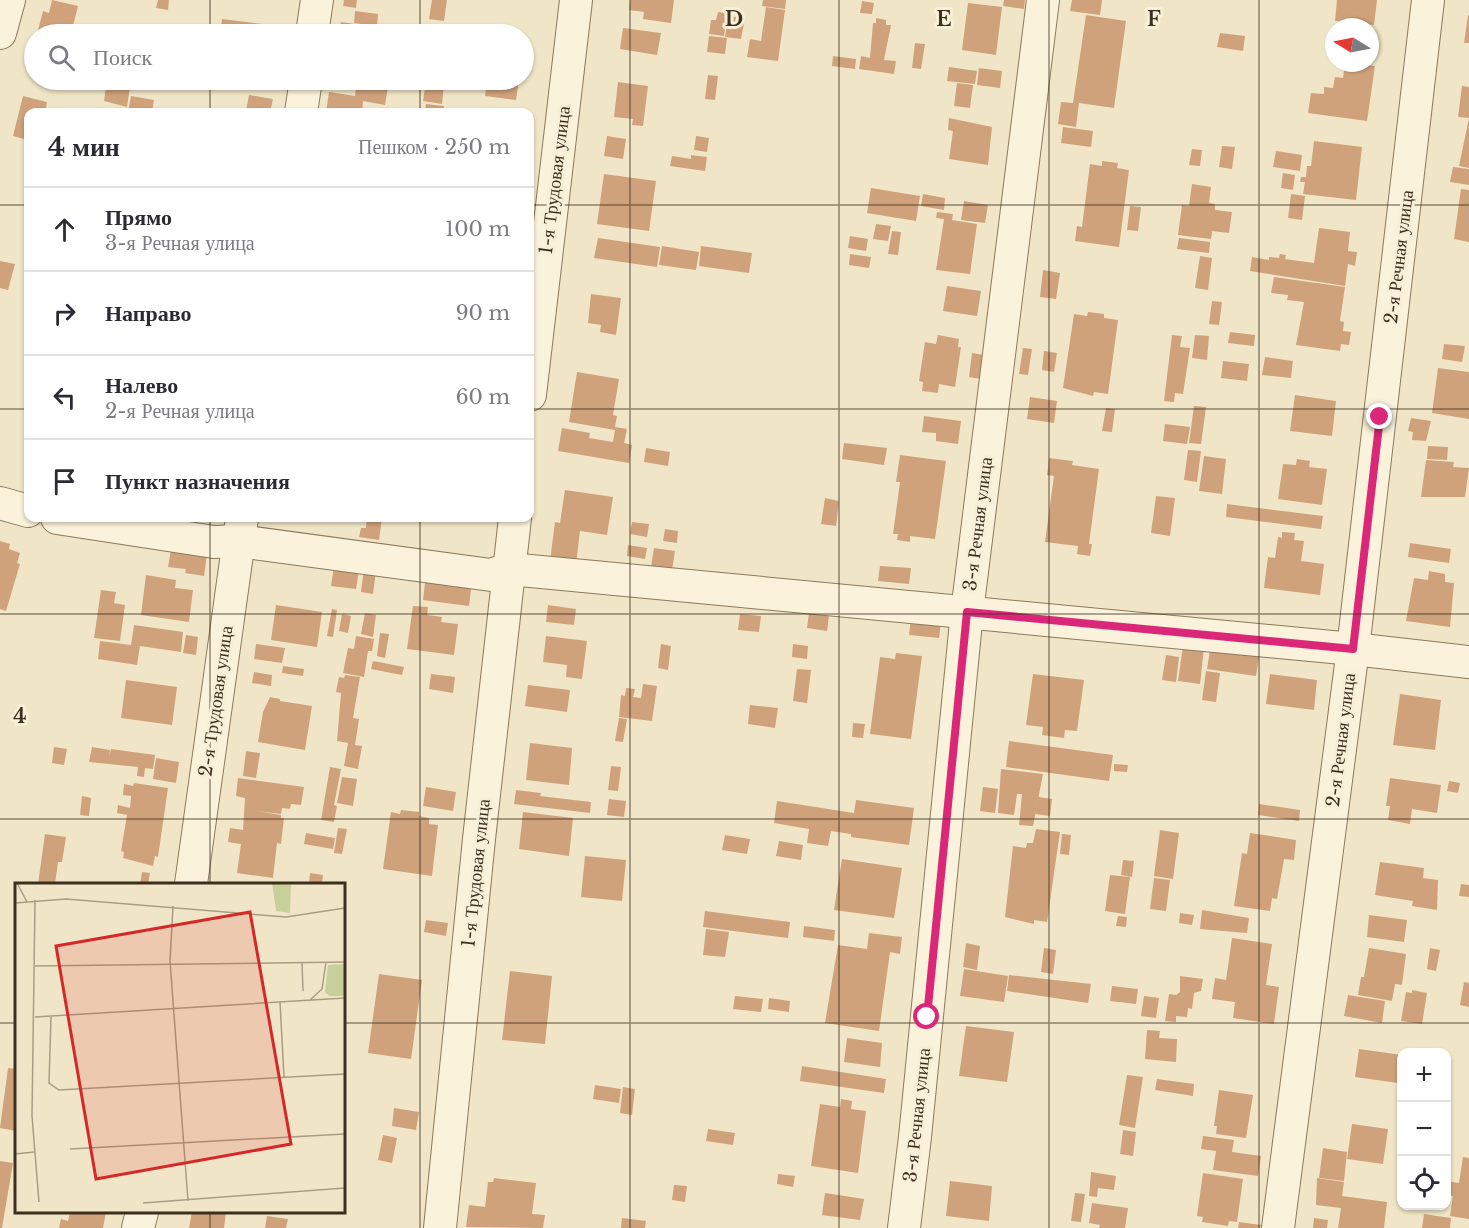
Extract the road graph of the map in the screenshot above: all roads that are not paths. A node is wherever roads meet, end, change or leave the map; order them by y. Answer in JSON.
{"nodes":[{"id":1,"x":9,"y":0,"type":"edge"},
{"id":2,"x":317,"y":0,"type":"edge"},
{"id":3,"x":576,"y":0,"type":"edge"},
{"id":4,"x":1043,"y":0,"type":"edge"},
{"id":5,"x":1428,"y":0,"type":"edge"},
{"id":6,"x":313,"y":24,"type":"edge"},
{"id":7,"x":0,"y":33,"type":"edge"},
{"id":8,"x":304,"y":90,"type":"edge"},
{"id":9,"x":302,"y":108,"type":"edge"},
{"id":10,"x":534,"y":361,"type":"edge"},
{"id":11,"x":0,"y":503,"type":"edge"},
{"id":12,"x":24,"y":510,"type":"edge"},
{"id":13,"x":83,"y":522,"type":"edge"},
{"id":14,"x":515,"y":522,"type":"edge"},
{"id":15,"x":240,"y":529,"type":"edge"},
{"id":16,"x":509,"y":569,"type":"junction"},
{"id":17,"x":967,"y":612,"type":"junction"},
{"id":18,"x":1353,"y":649,"type":"junction"},
{"id":19,"x":1469,"y":662,"type":"edge"},
{"id":20,"x":191,"y":883,"type":"edge"},
{"id":21,"x":142,"y":1213,"type":"edge"},
{"id":22,"x":138,"y":1228,"type":"edge"},
{"id":23,"x":440,"y":1228,"type":"edge"},
{"id":24,"x":903,"y":1228,"type":"edge"},
{"id":25,"x":1278,"y":1228,"type":"edge"}],
"edges":[{"from":1,"to":7,"type":"street"},
{"from":2,"to":6,"type":"street"},
{"from":3,"to":10,"type":"street","name":"1-я Трудовая улица"},
{"from":4,"to":17,"type":"street","name":"3-я Речная улица"},
{"from":5,"to":18,"type":"street","name":"2-я Речная улица"},
{"from":8,"to":9,"type":"street"},
{"from":11,"to":12,"type":"street"},
{"from":13,"to":15,"type":"street"},
{"from":14,"to":16,"type":"street","name":"1-я Трудовая улица"},
{"from":15,"to":16,"type":"street"},
{"from":15,"to":20,"type":"street","name":"2-я Трудовая улица"},
{"from":16,"to":17,"type":"street"},
{"from":16,"to":23,"type":"street","name":"1-я Трудовая улица"},
{"from":17,"to":18,"type":"street"},
{"from":17,"to":24,"type":"street","name":"3-я Речная улица"},
{"from":18,"to":19,"type":"street"},
{"from":18,"to":25,"type":"street","name":"2-я Речная улица"},
{"from":21,"to":22,"type":"street"}]}
